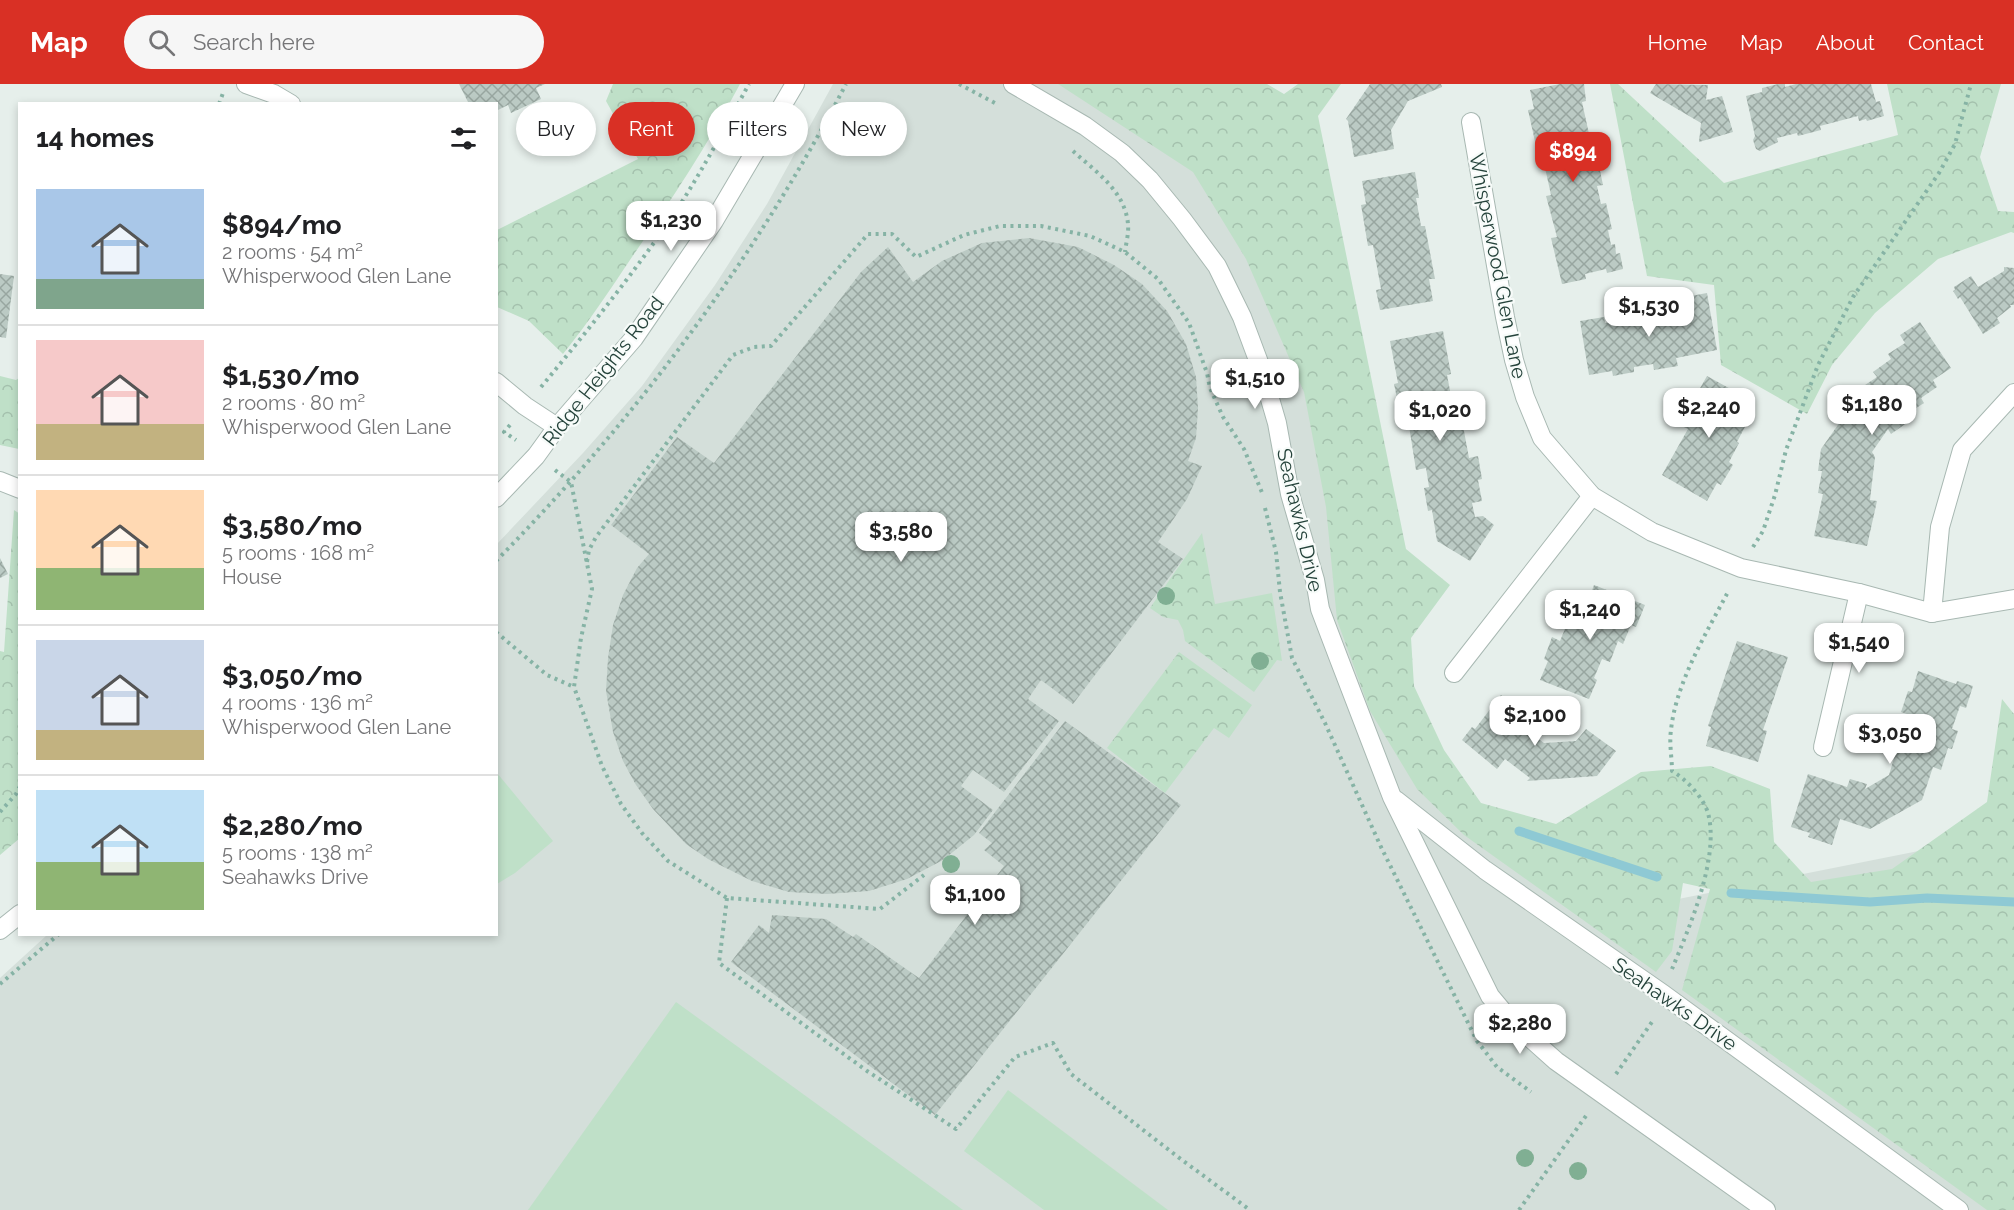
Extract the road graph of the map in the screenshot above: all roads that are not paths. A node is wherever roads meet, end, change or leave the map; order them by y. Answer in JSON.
{"nodes":[{"id":1,"x":246,"y":84,"type":"edge"},
{"id":2,"x":795,"y":84,"type":"edge"},
{"id":3,"x":1013,"y":84,"type":"edge"},
{"id":4,"x":288,"y":102,"type":"edge"},
{"id":5,"x":1471,"y":122,"type":"dead end"},
{"id":6,"x":498,"y":384,"type":"edge"},
{"id":7,"x":2014,"y":393,"type":"edge"},
{"id":8,"x":557,"y":428,"type":"junction"},
{"id":9,"x":0,"y":481,"type":"edge"},
{"id":10,"x":18,"y":488,"type":"edge"},
{"id":11,"x":1592,"y":495,"type":"junction"},
{"id":12,"x":498,"y":496,"type":"edge"},
{"id":13,"x":1859,"y":593,"type":"junction"},
{"id":14,"x":2014,"y":599,"type":"edge"},
{"id":15,"x":1932,"y":613,"type":"junction"},
{"id":16,"x":1454,"y":673,"type":"dead end"},
{"id":17,"x":1823,"y":747,"type":"dead end"},
{"id":18,"x":1392,"y":797,"type":"junction"},
{"id":19,"x":18,"y":916,"type":"edge"},
{"id":20,"x":0,"y":930,"type":"edge"},
{"id":21,"x":1766,"y":1210,"type":"edge"},
{"id":22,"x":1959,"y":1210,"type":"edge"}],
"edges":[{"from":1,"to":4,"type":"street"},
{"from":2,"to":8,"type":"street","name":"Ridge Heights Road"},
{"from":3,"to":18,"type":"street","name":"Seahawks Drive"},
{"from":5,"to":11,"type":"street","name":"Whisperwood Glen Lane"},
{"from":6,"to":8,"type":"street"},
{"from":7,"to":15,"type":"street"},
{"from":8,"to":12,"type":"street","name":"Ridge Heights Road"},
{"from":9,"to":10,"type":"street"},
{"from":11,"to":13,"type":"street","name":"Whisperwood Glen Lane"},
{"from":11,"to":16,"type":"street"},
{"from":13,"to":15,"type":"street","name":"Whisperwood Glen Lane"},
{"from":13,"to":17,"type":"street"},
{"from":14,"to":15,"type":"street","name":"Whisperwood Glen Lane"},
{"from":18,"to":21,"type":"street","name":"Seahawks Drive"},
{"from":18,"to":22,"type":"street","name":"Seahawks Drive"},
{"from":19,"to":20,"type":"street"}]}
